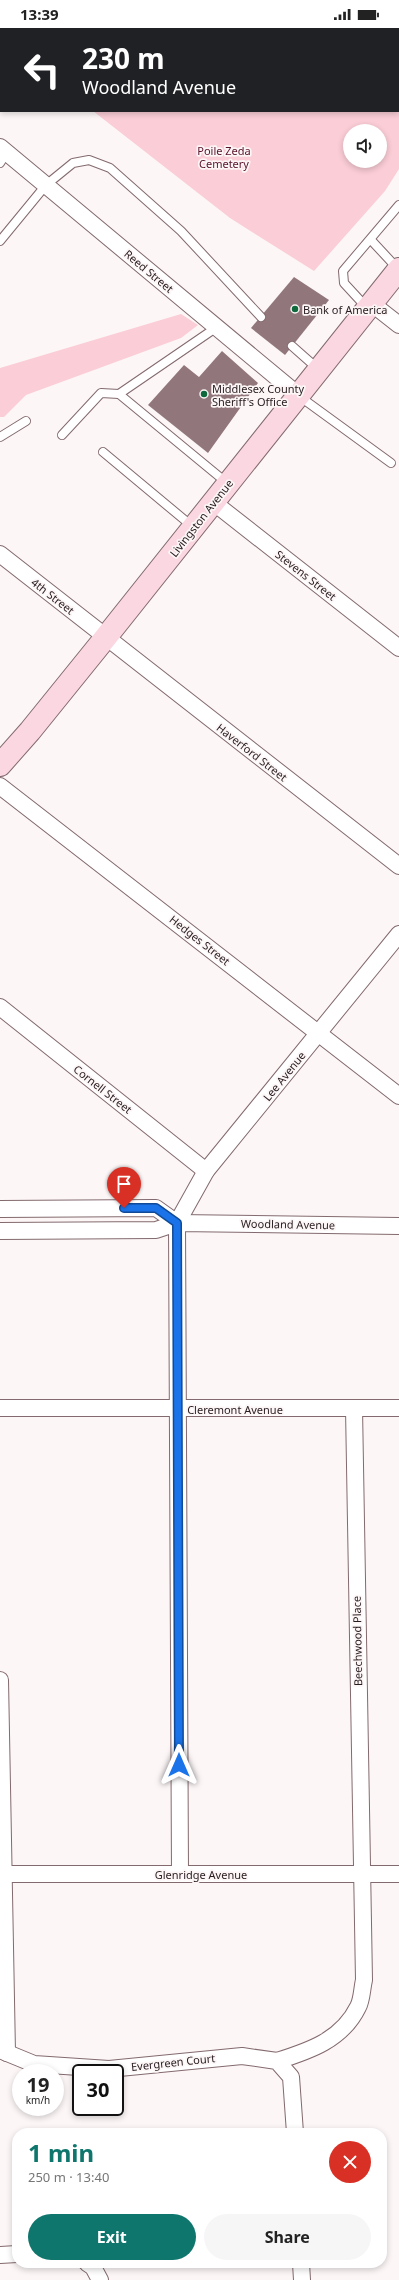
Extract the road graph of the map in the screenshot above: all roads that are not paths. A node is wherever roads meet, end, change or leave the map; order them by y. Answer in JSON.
{"nodes":[{"id":1,"x":2,"y":154,"type":"edge"},
{"id":2,"x":46,"y":185,"type":"junction"},
{"id":3,"x":399,"y":206,"type":"edge"},
{"id":4,"x":371,"y":240,"type":"junction"},
{"id":5,"x":0,"y":241,"type":"edge"},
{"id":6,"x":399,"y":269,"type":"edge"},
{"id":7,"x":369,"y":306,"type":"junction"},
{"id":8,"x":261,"y":317,"type":"dead end"},
{"id":9,"x":399,"y":325,"type":"edge"},
{"id":10,"x":216,"y":326,"type":"junction"},
{"id":11,"x":292,"y":346,"type":"dead end"},
{"id":12,"x":318,"y":370,"type":"junction"},
{"id":13,"x":118,"y":394,"type":"junction"},
{"id":14,"x":298,"y":395,"type":"junction"},
{"id":15,"x":26,"y":421,"type":"dead end"},
{"id":16,"x":62,"y":435,"type":"dead end"},
{"id":17,"x":0,"y":437,"type":"edge"},
{"id":18,"x":103,"y":452,"type":"dead end"},
{"id":19,"x":391,"y":463,"type":"dead end"},
{"id":20,"x":228,"y":483,"type":"junction"},
{"id":21,"x":213,"y":502,"type":"junction"},
{"id":22,"x":193,"y":527,"type":"junction"},
{"id":23,"x":0,"y":554,"type":"edge"},
{"id":24,"x":106,"y":637,"type":"junction"},
{"id":25,"x":399,"y":648,"type":"edge"},
{"id":26,"x":0,"y":765,"type":"edge"},
{"id":27,"x":0,"y":786,"type":"edge"},
{"id":28,"x":399,"y":866,"type":"edge"},
{"id":29,"x":399,"y":934,"type":"edge"},
{"id":30,"x":0,"y":1007,"type":"edge"},
{"id":31,"x":319,"y":1033,"type":"junction"},
{"id":32,"x":399,"y":1096,"type":"edge"},
{"id":33,"x":206,"y":1171,"type":"junction"},
{"id":34,"x":0,"y":1209,"type":"edge"},
{"id":35,"x":177,"y":1223,"type":"junction"},
{"id":36,"x":399,"y":1226,"type":"edge"},
{"id":37,"x":0,"y":1231,"type":"edge"},
{"id":38,"x":0,"y":1408,"type":"edge"},
{"id":39,"x":354,"y":1408,"type":"junction"},
{"id":40,"x":399,"y":1408,"type":"edge"},
{"id":41,"x":177,"y":1409,"type":"junction"},
{"id":42,"x":0,"y":1680,"type":"edge"},
{"id":43,"x":4,"y":1874,"type":"junction"},
{"id":44,"x":180,"y":1874,"type":"junction"},
{"id":45,"x":361,"y":1874,"type":"junction"},
{"id":46,"x":399,"y":1874,"type":"edge"},
{"id":47,"x":3,"y":2052,"type":"edge"},
{"id":48,"x":277,"y":2061,"type":"junction"},
{"id":49,"x":295,"y":2128,"type":"edge"},
{"id":50,"x":12,"y":2254,"type":"edge"},
{"id":51,"x":0,"y":2255,"type":"edge"},
{"id":52,"x":94,"y":2268,"type":"edge"},
{"id":53,"x":301,"y":2268,"type":"edge"},
{"id":54,"x":100,"y":2280,"type":"edge"},
{"id":55,"x":302,"y":2280,"type":"edge"}],
"edges":[{"from":1,"to":2,"type":"street","name":"Reed Street"},
{"from":2,"to":5,"type":"lane"},
{"from":2,"to":8,"type":"lane"},
{"from":2,"to":10,"type":"street","name":"Reed Street"},
{"from":3,"to":4,"type":"lane"},
{"from":4,"to":6,"type":"lane"},
{"from":4,"to":7,"type":"lane"},
{"from":6,"to":7,"type":"main road","name":"Livingston Avenue"},
{"from":7,"to":9,"type":"street"},
{"from":7,"to":12,"type":"main road","name":"Livingston Avenue"},
{"from":10,"to":13,"type":"lane"},
{"from":10,"to":14,"type":"street","name":"Reed Street"},
{"from":11,"to":12,"type":"lane"},
{"from":12,"to":14,"type":"main road","name":"Livingston Avenue"},
{"from":13,"to":16,"type":"lane"},
{"from":13,"to":20,"type":"lane"},
{"from":14,"to":19,"type":"lane"},
{"from":14,"to":20,"type":"main road","name":"Livingston Avenue"},
{"from":15,"to":17,"type":"lane"},
{"from":18,"to":22,"type":"lane"},
{"from":20,"to":21,"type":"main road","name":"Livingston Avenue"},
{"from":21,"to":22,"type":"main road","name":"Livingston Avenue"},
{"from":21,"to":25,"type":"street","name":"Stevens Street"},
{"from":22,"to":24,"type":"main road","name":"Livingston Avenue"},
{"from":23,"to":24,"type":"street","name":"4th Street"},
{"from":24,"to":26,"type":"main road","name":"Livingston Avenue"},
{"from":24,"to":28,"type":"street","name":"Haverford Street"},
{"from":27,"to":31,"type":"street","name":"Hedges Street"},
{"from":29,"to":31,"type":"street","name":"Lee Avenue"},
{"from":30,"to":33,"type":"street","name":"Cornell Street"},
{"from":31,"to":32,"type":"street","name":"Hedges Street"},
{"from":31,"to":33,"type":"street","name":"Lee Avenue"},
{"from":33,"to":35,"type":"street","name":"Lee Avenue"},
{"from":34,"to":35,"type":"street"},
{"from":35,"to":36,"type":"street","name":"Woodland Avenue"},
{"from":35,"to":37,"type":"street","name":"Woodland Avenue"},
{"from":35,"to":41,"type":"street"},
{"from":38,"to":41,"type":"street","name":"Cleremont Avenue"},
{"from":39,"to":40,"type":"street","name":"Cleremont Avenue"},
{"from":39,"to":41,"type":"street","name":"Cleremont Avenue"},
{"from":39,"to":45,"type":"street","name":"Beechwood Place"},
{"from":41,"to":44,"type":"street"},
{"from":42,"to":43,"type":"street"},
{"from":43,"to":44,"type":"street","name":"Glenridge Avenue"},
{"from":43,"to":47,"type":"street"},
{"from":44,"to":45,"type":"street","name":"Glenridge Avenue"},
{"from":45,"to":46,"type":"street","name":"Glenridge Avenue"},
{"from":45,"to":48,"type":"street","name":"Evergreen Court"},
{"from":47,"to":48,"type":"street","name":"Evergreen Court"},
{"from":48,"to":49,"type":"street"},
{"from":50,"to":51,"type":"street"},
{"from":52,"to":54,"type":"street"},
{"from":53,"to":55,"type":"street"}]}
